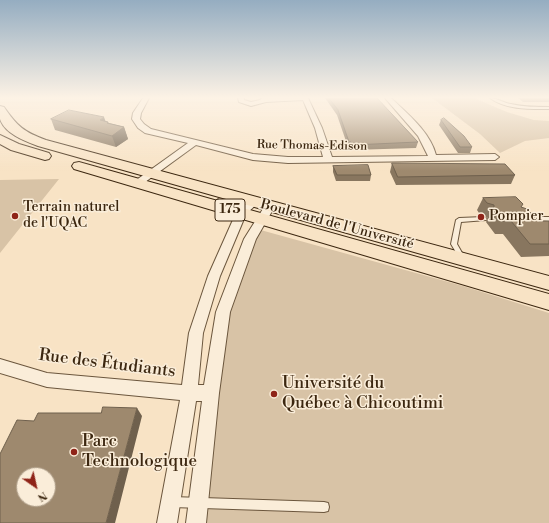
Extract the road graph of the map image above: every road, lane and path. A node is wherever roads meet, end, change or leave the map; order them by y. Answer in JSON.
{"nodes":[{"id":1,"x":7,"y":122,"type":"edge"},
{"id":2,"x":138,"y":122,"type":"edge"},
{"id":3,"x":316,"y":122,"type":"edge"},
{"id":4,"x":410,"y":122,"type":"edge"},
{"id":5,"x":0,"y":139,"type":"edge"},
{"id":6,"x":194,"y":143,"type":"junction"},
{"id":7,"x":495,"y":157,"type":"dead end"},
{"id":8,"x":433,"y":159,"type":"junction"},
{"id":9,"x":328,"y":160,"type":"junction"},
{"id":10,"x":151,"y":173,"type":"junction"},
{"id":11,"x":138,"y":183,"type":"junction"},
{"id":12,"x":254,"y":202,"type":"junction"},
{"id":13,"x":242,"y":213,"type":"junction"},
{"id":14,"x":266,"y":213,"type":"junction"},
{"id":15,"x":484,"y":219,"type":"dead end"},
{"id":16,"x":526,"y":219,"type":"edge"},
{"id":17,"x":549,"y":219,"type":"edge"},
{"id":18,"x":462,"y":268,"type":"junction"},
{"id":19,"x":549,"y":283,"type":"edge"},
{"id":20,"x":549,"y":302,"type":"edge"},
{"id":21,"x":0,"y":366,"type":"edge"},
{"id":22,"x":189,"y":393,"type":"junction"},
{"id":23,"x":211,"y":393,"type":"junction"},
{"id":24,"x":171,"y":502,"type":"junction"},
{"id":25,"x":199,"y":503,"type":"junction"},
{"id":26,"x":324,"y":507,"type":"dead end"},
{"id":27,"x":167,"y":523,"type":"edge"},
{"id":28,"x":196,"y":523,"type":"edge"}],
"edges":[{"from":1,"to":10,"type":"main road","name":"Boulevard de l'Université","number":"175"},
{"from":2,"to":6,"type":"street","name":"Rue Thomas-Edison"},
{"from":3,"to":9,"type":"street"},
{"from":4,"to":8,"type":"street"},
{"from":5,"to":11,"type":"main road","name":"Boulevard de l'Université","number":"175"},
{"from":6,"to":9,"type":"street","name":"Rue Thomas-Edison"},
{"from":6,"to":10,"type":"street"},
{"from":7,"to":8,"type":"street","name":"Rue Thomas-Edison"},
{"from":8,"to":9,"type":"street","name":"Rue Thomas-Edison"},
{"from":10,"to":11,"type":"street"},
{"from":10,"to":12,"type":"main road","name":"Boulevard de l'Université","number":"175"},
{"from":11,"to":13,"type":"main road","name":"Boulevard de l'Université","number":"175"},
{"from":12,"to":13,"type":"street"},
{"from":12,"to":14,"type":"main road","name":"Boulevard de l'Université","number":"175"},
{"from":13,"to":14,"type":"main road","name":"Boulevard de l'Université","number":"175"},
{"from":13,"to":22,"type":"street"},
{"from":14,"to":18,"type":"main road","name":"Boulevard de l'Université","number":"175"},
{"from":14,"to":23,"type":"street"},
{"from":15,"to":18,"type":"lane"},
{"from":16,"to":17,"type":"lane"},
{"from":18,"to":19,"type":"main road","name":"Boulevard de l'Université","number":"175"},
{"from":18,"to":20,"type":"main road","name":"Boulevard de l'Université","number":"175"},
{"from":21,"to":22,"type":"street","name":"Rue des Étudiants"},
{"from":22,"to":23,"type":"street","name":"Rue des Étudiants"},
{"from":22,"to":24,"type":"street"},
{"from":23,"to":25,"type":"street"},
{"from":24,"to":25,"type":"lane"},
{"from":24,"to":27,"type":"street"},
{"from":25,"to":26,"type":"lane"},
{"from":25,"to":28,"type":"street"}]}
